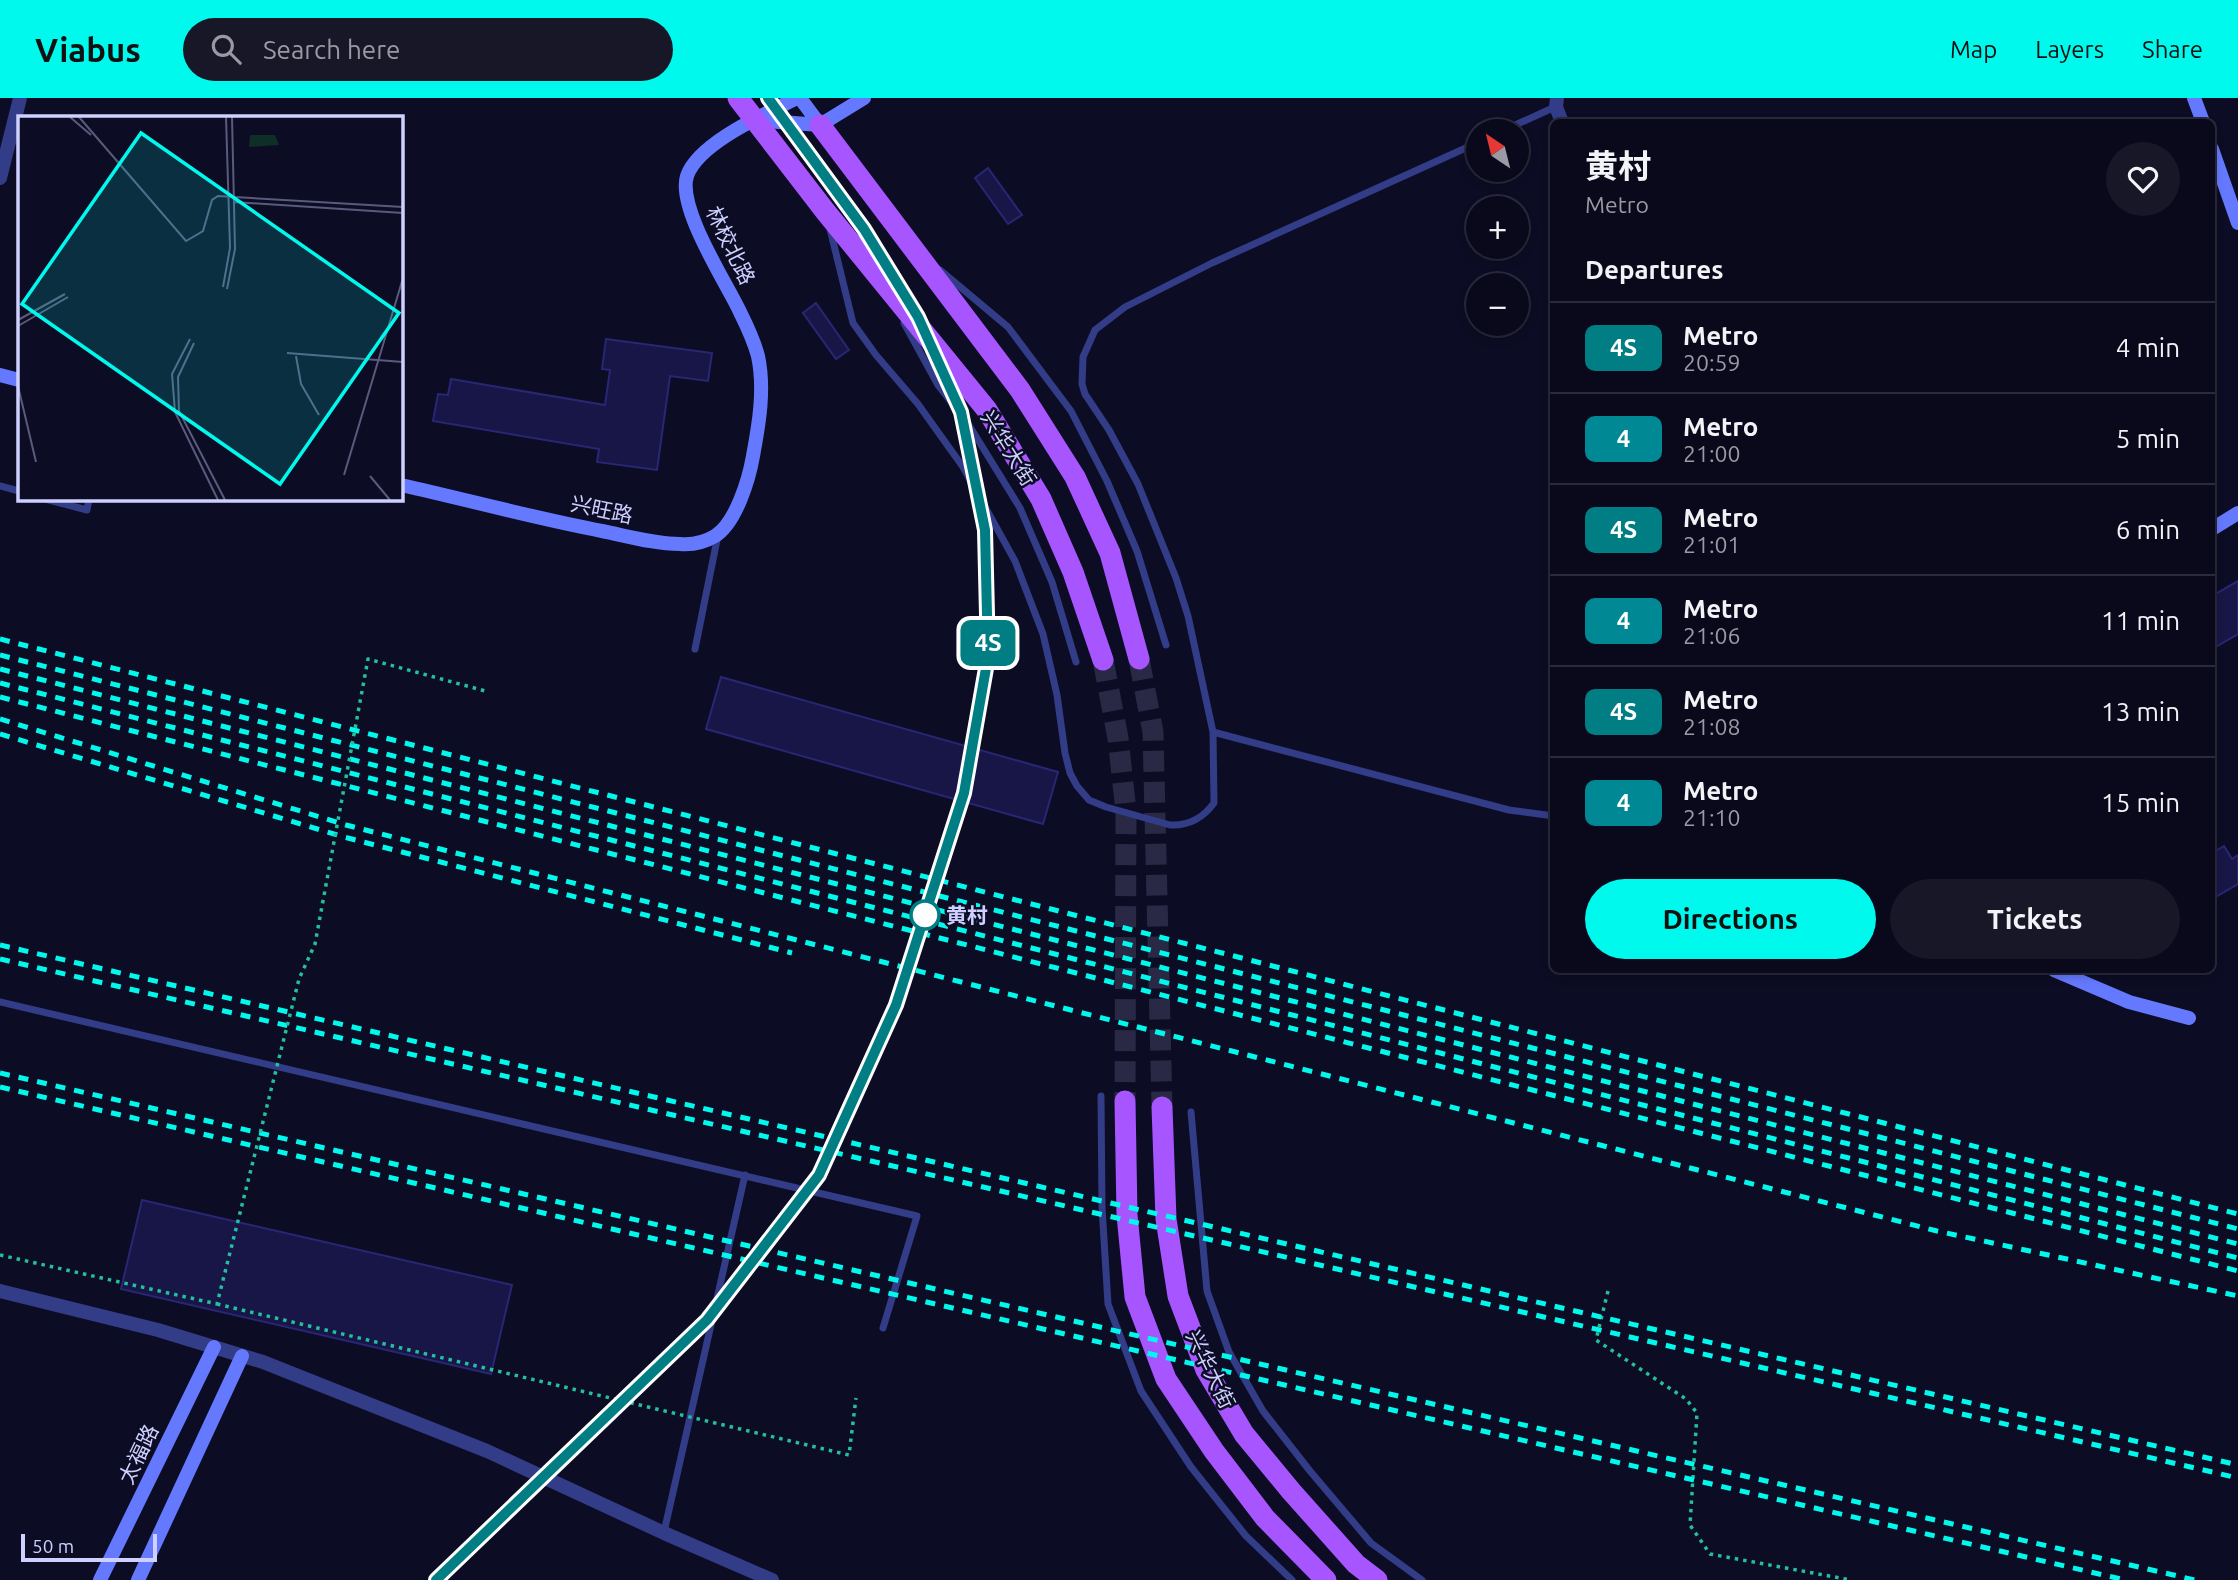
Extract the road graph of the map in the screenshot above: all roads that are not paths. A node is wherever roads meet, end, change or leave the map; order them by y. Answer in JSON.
{"nodes":[{"id":1,"x":20,"y":98,"type":"edge"},
{"id":2,"x":738,"y":98,"type":"edge"},
{"id":3,"x":798,"y":98,"type":"edge"},
{"id":4,"x":864,"y":98,"type":"edge"},
{"id":5,"x":2194,"y":98,"type":"edge"},
{"id":6,"x":1556,"y":102,"type":"edge"},
{"id":7,"x":1524,"y":119,"type":"edge"},
{"id":8,"x":1561,"y":119,"type":"edge"},
{"id":9,"x":2202,"y":119,"type":"edge"},
{"id":10,"x":753,"y":120,"type":"junction"},
{"id":11,"x":820,"y":125,"type":"junction"},
{"id":12,"x":1466,"y":148,"type":"edge"},
{"id":13,"x":2215,"y":158,"type":"edge"},
{"id":14,"x":0,"y":178,"type":"edge"},
{"id":15,"x":825,"y":211,"type":"junction"},
{"id":16,"x":2238,"y":223,"type":"edge"},
{"id":17,"x":910,"y":244,"type":"junction"},
{"id":18,"x":877,"y":273,"type":"junction"},
{"id":19,"x":0,"y":375,"type":"edge"},
{"id":20,"x":18,"y":380,"type":"edge"},
{"id":21,"x":402,"y":485,"type":"edge"},
{"id":22,"x":0,"y":486,"type":"edge"},
{"id":23,"x":18,"y":491,"type":"edge"},
{"id":24,"x":50,"y":500,"type":"edge"},
{"id":25,"x":89,"y":500,"type":"edge"},
{"id":26,"x":2238,"y":513,"type":"edge"},
{"id":27,"x":2215,"y":527,"type":"edge"},
{"id":28,"x":718,"y":534,"type":"junction"},
{"id":29,"x":1166,"y":645,"type":"dead end"},
{"id":30,"x":695,"y":649,"type":"dead end"},
{"id":31,"x":1139,"y":659,"type":"tunnel mouth"},
{"id":32,"x":1103,"y":660,"type":"tunnel mouth"},
{"id":33,"x":1076,"y":662,"type":"dead end"},
{"id":34,"x":1213,"y":732,"type":"junction"},
{"id":35,"x":1550,"y":815,"type":"edge"},
{"id":36,"x":2061,"y":973,"type":"edge"},
{"id":37,"x":0,"y":1002,"type":"edge"},
{"id":38,"x":2189,"y":1018,"type":"dead end"},
{"id":39,"x":1101,"y":1096,"type":"dead end"},
{"id":40,"x":1125,"y":1101,"type":"tunnel mouth"},
{"id":41,"x":1162,"y":1107,"type":"tunnel mouth"},
{"id":42,"x":1191,"y":1112,"type":"dead end"},
{"id":43,"x":745,"y":1175,"type":"junction"},
{"id":44,"x":0,"y":1291,"type":"edge"},
{"id":45,"x":883,"y":1328,"type":"dead end"},
{"id":46,"x":214,"y":1347,"type":"junction"},
{"id":47,"x":242,"y":1356,"type":"junction"},
{"id":48,"x":664,"y":1533,"type":"junction"},
{"id":49,"x":100,"y":1580,"type":"edge"},
{"id":50,"x":138,"y":1580,"type":"edge"},
{"id":51,"x":772,"y":1580,"type":"edge"},
{"id":52,"x":1292,"y":1580,"type":"edge"},
{"id":53,"x":1326,"y":1580,"type":"edge"},
{"id":54,"x":1377,"y":1580,"type":"edge"},
{"id":55,"x":1422,"y":1580,"type":"edge"}],
"edges":[{"from":1,"to":14,"type":"street"},
{"from":2,"to":10,"type":"main road","name":"兴华大街"},
{"from":3,"to":10,"type":"main road","name":"林校北路"},
{"from":3,"to":11,"type":"main road"},
{"from":4,"to":11,"type":"main road"},
{"from":5,"to":9,"type":"main road"},
{"from":6,"to":7,"type":"lane"},
{"from":6,"to":8,"type":"street"},
{"from":10,"to":11,"type":"main road"},
{"from":10,"to":15,"type":"main road","name":"兴华大街"},
{"from":10,"to":28,"type":"main road","name":"林校北路"},
{"from":11,"to":17,"type":"main road","name":"兴华大街"},
{"from":12,"to":34,"type":"lane"},
{"from":13,"to":16,"type":"main road"},
{"from":15,"to":18,"type":"main road","name":"兴华大街"},
{"from":15,"to":34,"type":"lane"},
{"from":17,"to":29,"type":"lane"},
{"from":17,"to":31,"type":"main road","name":"兴华大街"},
{"from":18,"to":32,"type":"main road","name":"兴华大街"},
{"from":18,"to":33,"type":"lane"},
{"from":19,"to":20,"type":"main road"},
{"from":21,"to":28,"type":"main road","name":"兴旺路"},
{"from":22,"to":23,"type":"lane"},
{"from":24,"to":25,"type":"lane"},
{"from":26,"to":27,"type":"main road"},
{"from":28,"to":30,"type":"lane"},
{"from":34,"to":35,"type":"lane"},
{"from":36,"to":38,"type":"main road"},
{"from":37,"to":43,"type":"lane"},
{"from":39,"to":52,"type":"lane"},
{"from":40,"to":53,"type":"main road","name":"兴华大街"},
{"from":41,"to":54,"type":"main road","name":"兴华大街"},
{"from":42,"to":55,"type":"lane"},
{"from":43,"to":45,"type":"lane"},
{"from":43,"to":48,"type":"lane"},
{"from":44,"to":46,"type":"street"},
{"from":46,"to":47,"type":"street"},
{"from":46,"to":49,"type":"main road","name":"太福路"},
{"from":47,"to":48,"type":"street"},
{"from":47,"to":50,"type":"main road"},
{"from":48,"to":51,"type":"street"}]}
